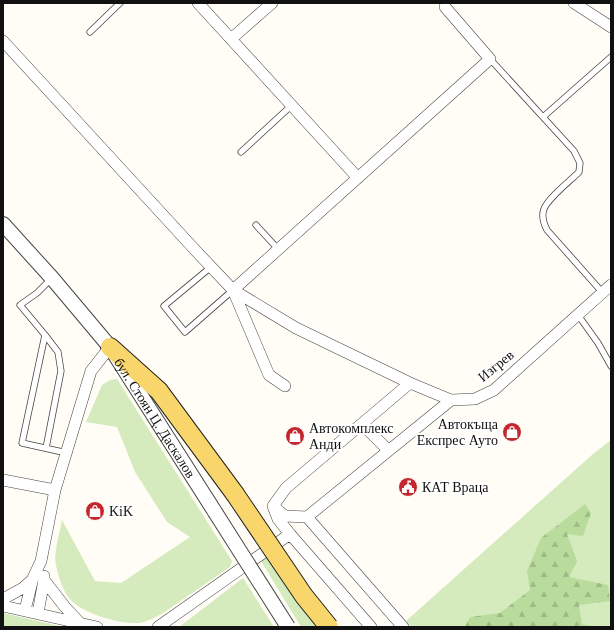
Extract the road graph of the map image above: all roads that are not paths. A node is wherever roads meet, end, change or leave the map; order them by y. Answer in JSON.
{"nodes":[{"id":1,"x":120,"y":3,"type":"edge"},
{"id":2,"x":198,"y":3,"type":"edge"},
{"id":3,"x":272,"y":3,"type":"edge"},
{"id":4,"x":574,"y":3,"type":"edge"},
{"id":5,"x":445,"y":7,"type":"dead end"},
{"id":6,"x":611,"y":28,"type":"edge"},
{"id":7,"x":90,"y":32,"type":"dead end"},
{"id":8,"x":231,"y":40,"type":"junction"},
{"id":9,"x":3,"y":41,"type":"edge"},
{"id":10,"x":611,"y":57,"type":"edge"},
{"id":11,"x":490,"y":59,"type":"junction"},
{"id":12,"x":292,"y":105,"type":"junction"},
{"id":13,"x":543,"y":117,"type":"junction"},
{"id":14,"x":241,"y":152,"type":"dead end"},
{"id":15,"x":358,"y":178,"type":"junction"},
{"id":16,"x":3,"y":224,"type":"edge"},
{"id":17,"x":256,"y":225,"type":"dead end"},
{"id":18,"x":278,"y":250,"type":"junction"},
{"id":19,"x":211,"y":267,"type":"junction"},
{"id":20,"x":52,"y":278,"type":"junction"},
{"id":21,"x":611,"y":285,"type":"edge"},
{"id":22,"x":233,"y":290,"type":"junction"},
{"id":23,"x":602,"y":292,"type":"junction"},
{"id":24,"x":578,"y":315,"type":"junction"},
{"id":25,"x":45,"y":335,"type":"junction"},
{"id":26,"x":110,"y":347,"type":"junction"},
{"id":27,"x":611,"y":366,"type":"edge"},
{"id":28,"x":410,"y":383,"type":"junction"},
{"id":29,"x":286,"y":386,"type":"dead end"},
{"id":30,"x":451,"y":400,"type":"junction"},
{"id":31,"x":362,"y":424,"type":"junction"},
{"id":32,"x":46,"y":448,"type":"junction"},
{"id":33,"x":388,"y":450,"type":"junction"},
{"id":34,"x":67,"y":453,"type":"junction"},
{"id":35,"x":3,"y":480,"type":"edge"},
{"id":36,"x":55,"y":490,"type":"junction"},
{"id":37,"x":274,"y":506,"type":"junction"},
{"id":38,"x":307,"y":517,"type":"junction"},
{"id":39,"x":290,"y":534,"type":"junction"},
{"id":40,"x":41,"y":561,"type":"junction"},
{"id":41,"x":33,"y":578,"type":"junction"},
{"id":42,"x":44,"y":580,"type":"junction"},
{"id":43,"x":3,"y":599,"type":"edge"},
{"id":44,"x":3,"y":606,"type":"edge"},
{"id":45,"x":25,"y":610,"type":"junction"},
{"id":46,"x":38,"y":613,"type":"junction"},
{"id":47,"x":80,"y":624,"type":"junction"},
{"id":48,"x":97,"y":627,"type":"edge"},
{"id":49,"x":158,"y":627,"type":"edge"},
{"id":50,"x":288,"y":627,"type":"edge"},
{"id":51,"x":329,"y":627,"type":"edge"},
{"id":52,"x":371,"y":627,"type":"edge"},
{"id":53,"x":403,"y":627,"type":"edge"}],
"edges":[{"from":1,"to":7,"type":"lane"},
{"from":2,"to":8,"type":"street"},
{"from":3,"to":8,"type":"street"},
{"from":4,"to":6,"type":"street"},
{"from":5,"to":11,"type":"street"},
{"from":8,"to":12,"type":"street"},
{"from":9,"to":19,"type":"street"},
{"from":10,"to":13,"type":"lane"},
{"from":11,"to":13,"type":"lane"},
{"from":11,"to":15,"type":"street"},
{"from":12,"to":14,"type":"lane"},
{"from":12,"to":15,"type":"street"},
{"from":13,"to":23,"type":"lane"},
{"from":15,"to":18,"type":"street"},
{"from":16,"to":20,"type":"street","name":"бул. Стоян Ц. Даскалов"},
{"from":17,"to":18,"type":"lane"},
{"from":18,"to":22,"type":"street"},
{"from":19,"to":22,"type":"street"},
{"from":19,"to":22,"type":"lane"},
{"from":20,"to":25,"type":"lane"},
{"from":20,"to":26,"type":"street","name":"бул. Стоян Ц. Даскалов"},
{"from":21,"to":23,"type":"street","name":"Изгрев"},
{"from":22,"to":28,"type":"street"},
{"from":22,"to":29,"type":"street"},
{"from":23,"to":24,"type":"street","name":"Изгрев"},
{"from":24,"to":27,"type":"lane"},
{"from":24,"to":30,"type":"street","name":"Изгрев"},
{"from":25,"to":32,"type":"lane"},
{"from":25,"to":32,"type":"lane"},
{"from":26,"to":34,"type":"street"},
{"from":26,"to":50,"type":"street","name":"бул. Стоян Ц. Даскалов","bridge":true},
{"from":26,"to":51,"type":"main road","bridge":true},
{"from":28,"to":30,"type":"street"},
{"from":28,"to":31,"type":"street"},
{"from":30,"to":33,"type":"street"},
{"from":31,"to":33,"type":"street"},
{"from":31,"to":37,"type":"street"},
{"from":32,"to":34,"type":"lane"},
{"from":33,"to":38,"type":"street"},
{"from":34,"to":36,"type":"street"},
{"from":35,"to":36,"type":"street"},
{"from":36,"to":40,"type":"street"},
{"from":37,"to":38,"type":"street"},
{"from":37,"to":39,"type":"street"},
{"from":38,"to":53,"type":"street"},
{"from":39,"to":49,"type":"street"},
{"from":39,"to":52,"type":"street"},
{"from":40,"to":41,"type":"street"},
{"from":40,"to":42,"type":"street"},
{"from":41,"to":43,"type":"street"},
{"from":41,"to":45,"type":"street"},
{"from":42,"to":46,"type":"street"},
{"from":42,"to":47,"type":"street"},
{"from":44,"to":45,"type":"street"},
{"from":45,"to":46,"type":"street"},
{"from":46,"to":47,"type":"street"},
{"from":47,"to":48,"type":"street"}]}
